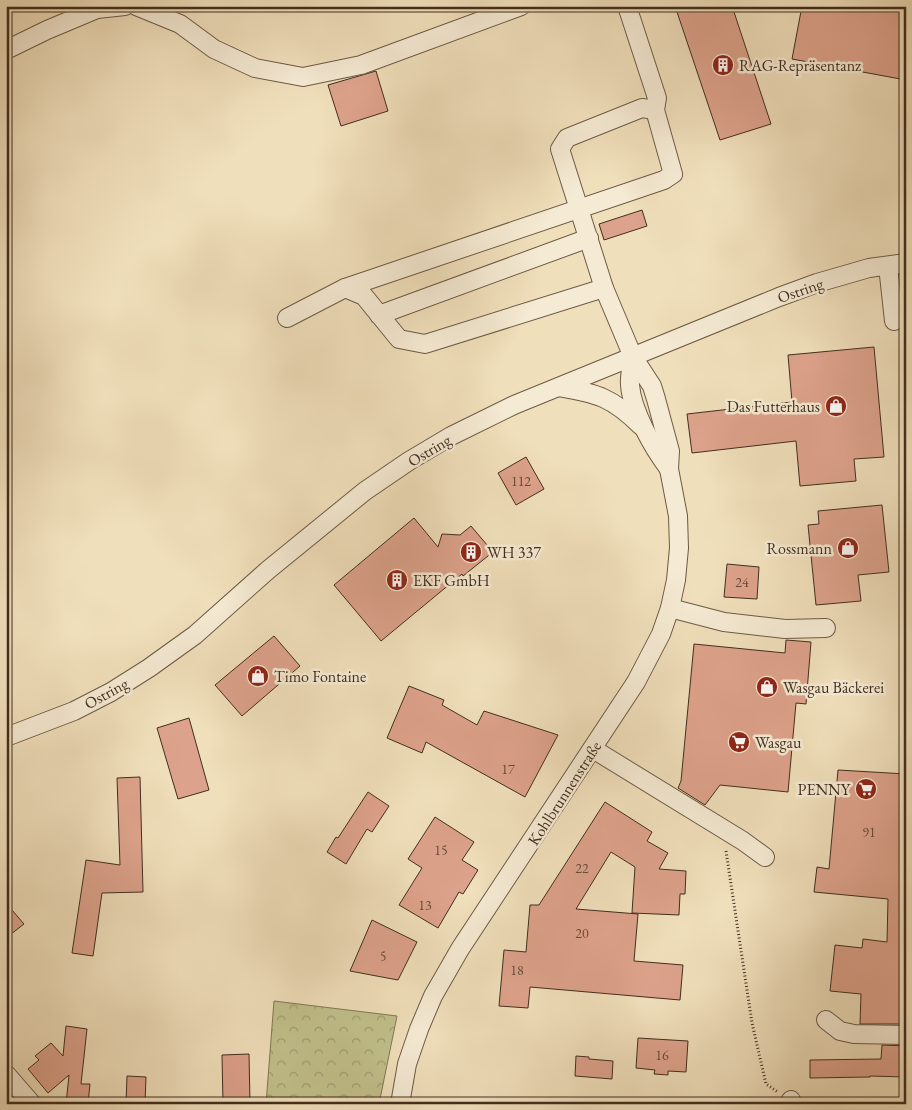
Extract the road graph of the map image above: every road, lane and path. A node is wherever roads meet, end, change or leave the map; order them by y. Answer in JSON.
{"nodes":[{"id":1,"x":125,"y":6,"type":"edge"},
{"id":2,"x":136,"y":6,"type":"edge"},
{"id":3,"x":521,"y":6,"type":"edge"},
{"id":4,"x":626,"y":6,"type":"edge"},
{"id":5,"x":6,"y":50,"type":"edge"},
{"id":6,"x":655,"y":110,"type":"junction"},
{"id":7,"x":580,"y":208,"type":"junction"},
{"id":8,"x":589,"y":238,"type":"junction"},
{"id":9,"x":906,"y":264,"type":"edge"},
{"id":10,"x":888,"y":266,"type":"junction"},
{"id":11,"x":345,"y":288,"type":"junction"},
{"id":12,"x":604,"y":288,"type":"junction"},
{"id":13,"x":379,"y":314,"type":"junction"},
{"id":14,"x":287,"y":318,"type":"dead end"},
{"id":15,"x":894,"y":322,"type":"dead end"},
{"id":16,"x":633,"y":357,"type":"junction"},
{"id":17,"x":558,"y":387,"type":"junction"},
{"id":18,"x":647,"y":431,"type":"junction"},
{"id":19,"x":669,"y":469,"type":"junction"},
{"id":20,"x":670,"y":608,"type":"junction"},
{"id":21,"x":826,"y":628,"type":"dead end"},
{"id":22,"x":6,"y":737,"type":"edge"},
{"id":23,"x":593,"y":749,"type":"junction"},
{"id":24,"x":725,"y":847,"type":"dead end"},
{"id":25,"x":765,"y":856,"type":"dead end"},
{"id":26,"x":826,"y":1020,"type":"dead end"},
{"id":27,"x":906,"y":1035,"type":"edge"},
{"id":28,"x":6,"y":1074,"type":"edge"},
{"id":29,"x":792,"y":1102,"type":"edge"},
{"id":30,"x":32,"y":1104,"type":"edge"},
{"id":31,"x":400,"y":1104,"type":"edge"}],
"edges":[{"from":1,"to":5,"type":"street"},
{"from":2,"to":3,"type":"street"},
{"from":4,"to":6,"type":"street"},
{"from":6,"to":7,"type":"street"},
{"from":6,"to":7,"type":"street"},
{"from":7,"to":8,"type":"street"},
{"from":7,"to":11,"type":"street"},
{"from":8,"to":12,"type":"street"},
{"from":8,"to":13,"type":"street"},
{"from":9,"to":10,"type":"street","name":"Ostring"},
{"from":10,"to":15,"type":"street"},
{"from":10,"to":16,"type":"street","name":"Ostring"},
{"from":11,"to":13,"type":"street"},
{"from":11,"to":14,"type":"street"},
{"from":12,"to":13,"type":"street"},
{"from":12,"to":16,"type":"street"},
{"from":16,"to":17,"type":"street","name":"Ostring"},
{"from":16,"to":18,"type":"street","name":"Kohlbrunnenstraße"},
{"from":16,"to":19,"type":"street","name":"Kohlbrunnenstraße"},
{"from":17,"to":18,"type":"street","name":"Kohlbrunnenstraße"},
{"from":17,"to":22,"type":"street","name":"Ostring"},
{"from":18,"to":19,"type":"street","name":"Kohlbrunnenstraße"},
{"from":19,"to":20,"type":"street","name":"Kohlbrunnenstraße"},
{"from":20,"to":21,"type":"street"},
{"from":20,"to":23,"type":"street","name":"Kohlbrunnenstraße"},
{"from":23,"to":25,"type":"street"},
{"from":23,"to":31,"type":"street","name":"Kohlbrunnenstraße"},
{"from":24,"to":29,"type":"path"},
{"from":26,"to":27,"type":"street"},
{"from":28,"to":30,"type":"street"}]}
